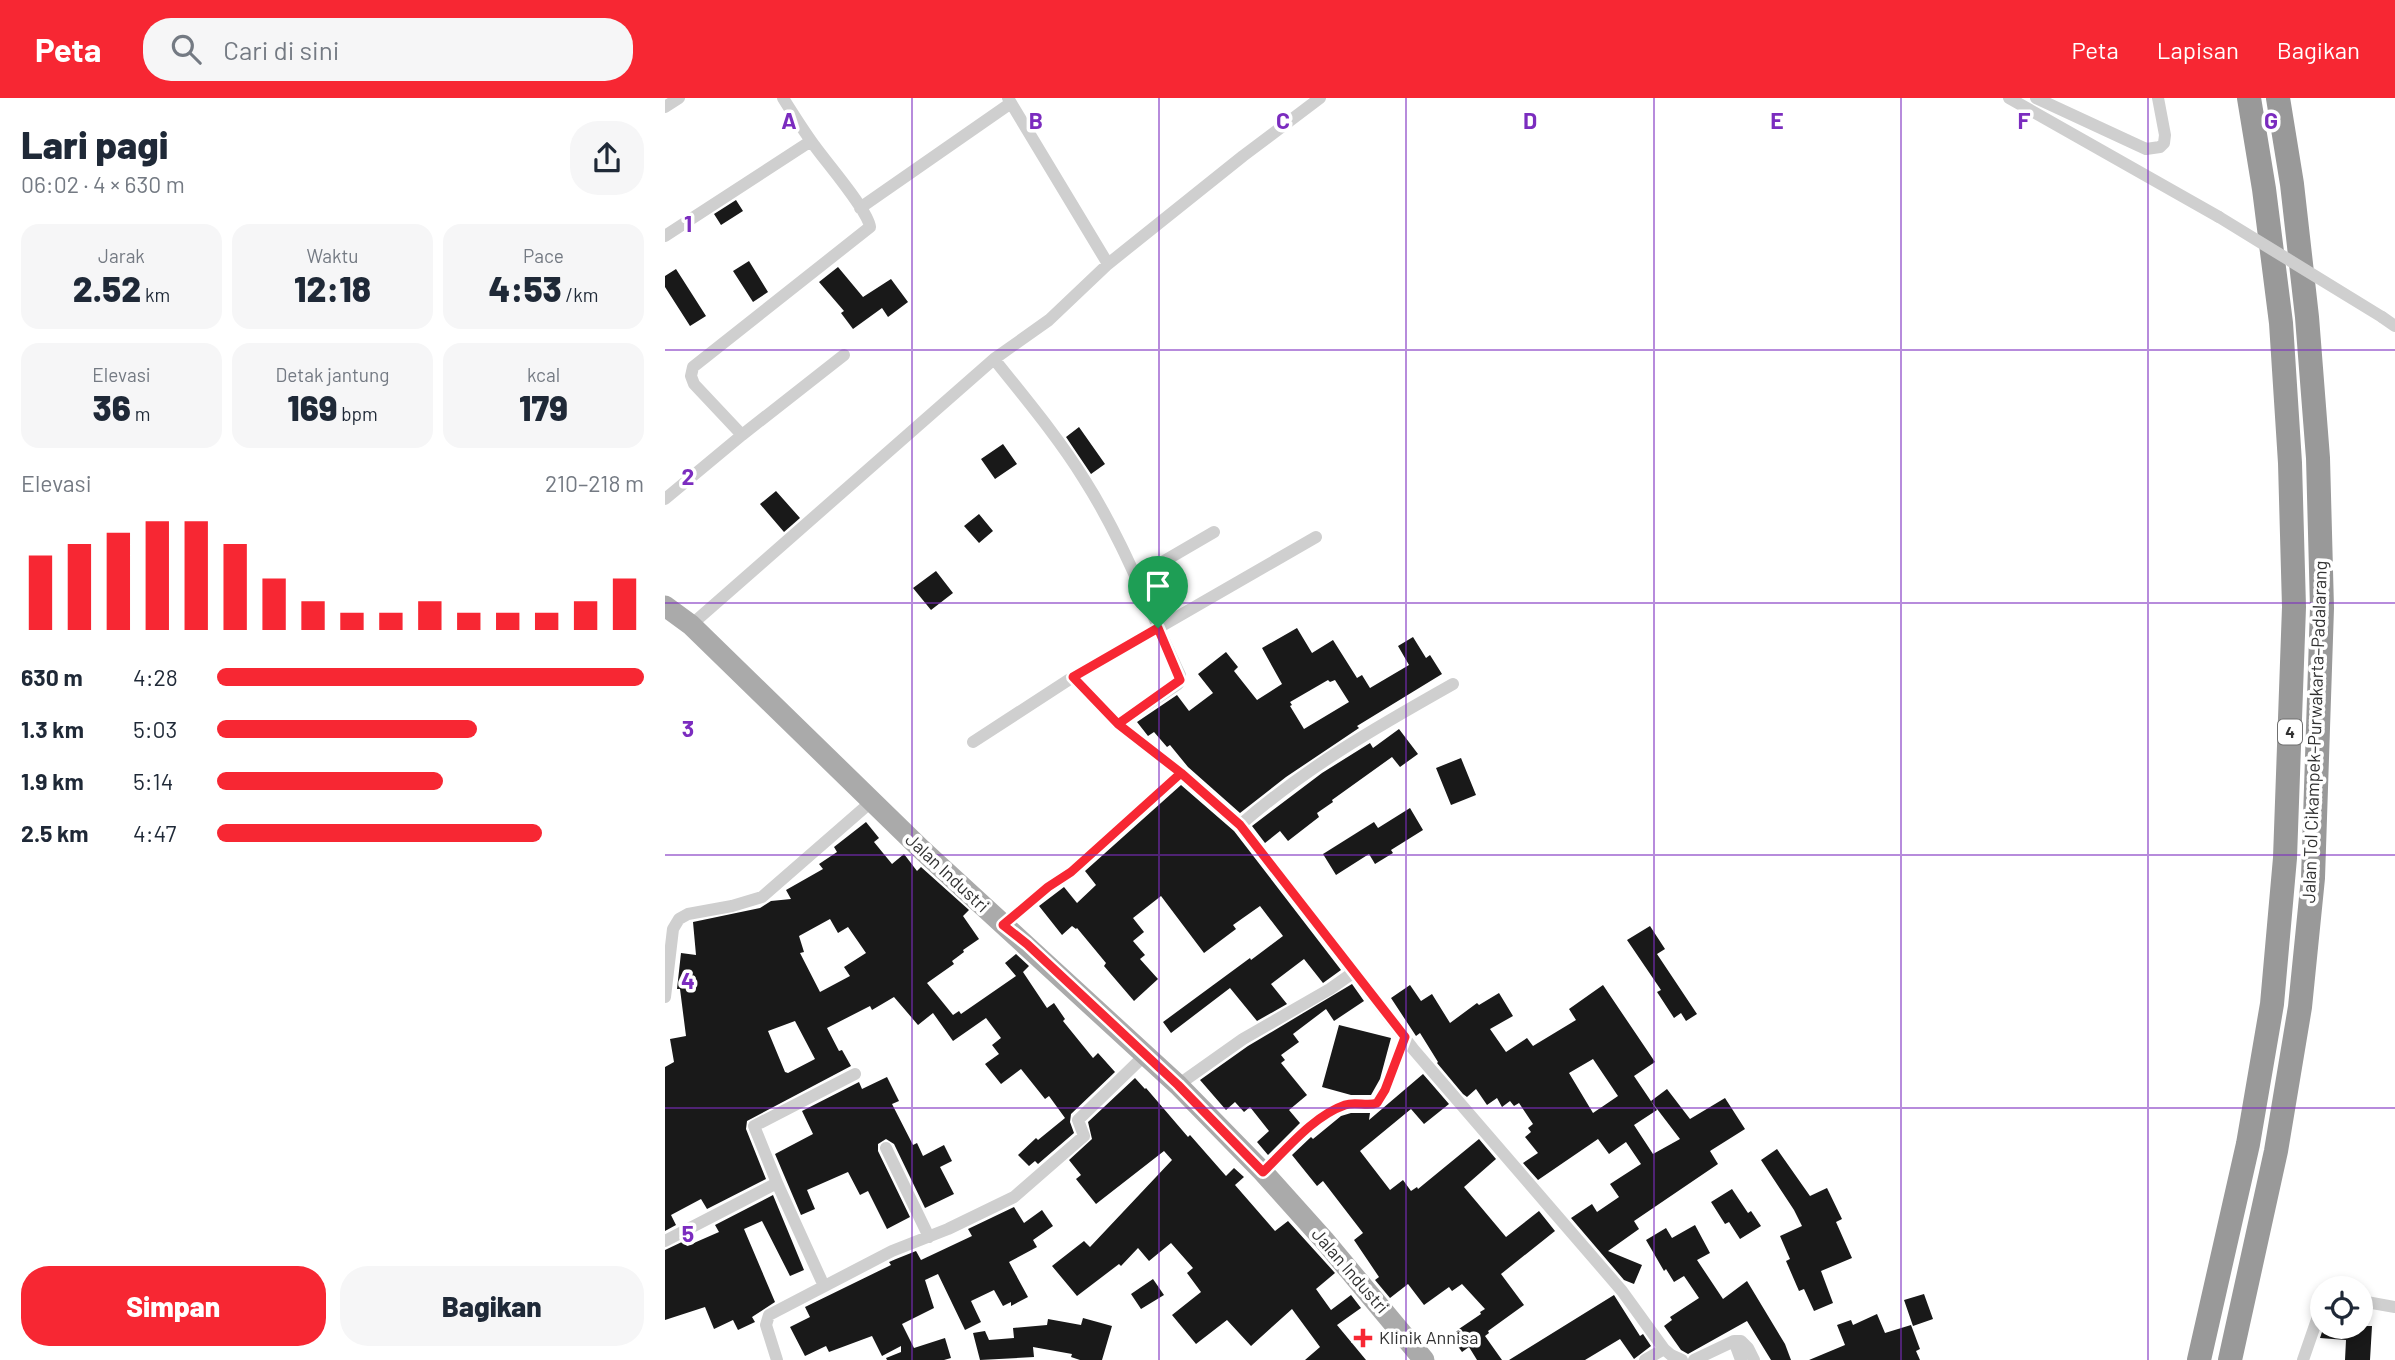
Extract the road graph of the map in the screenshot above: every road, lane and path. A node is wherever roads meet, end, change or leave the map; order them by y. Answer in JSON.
{"nodes":[{"id":1,"x":679,"y":98,"type":"edge"},
{"id":2,"x":783,"y":98,"type":"edge"},
{"id":3,"x":1320,"y":98,"type":"edge"},
{"id":4,"x":2009,"y":98,"type":"edge"},
{"id":5,"x":2036,"y":98,"type":"edge"},
{"id":6,"x":2158,"y":98,"type":"edge"},
{"id":7,"x":2249,"y":98,"type":"edge"},
{"id":8,"x":2278,"y":98,"type":"edge"},
{"id":9,"x":1010,"y":101,"type":"edge"},
{"id":10,"x":665,"y":107,"type":"edge"},
{"id":11,"x":811,"y":141,"type":"junction"},
{"id":12,"x":860,"y":208,"type":"junction"},
{"id":13,"x":665,"y":236,"type":"edge"},
{"id":14,"x":1108,"y":264,"type":"junction"},
{"id":15,"x":2395,"y":326,"type":"edge"},
{"id":16,"x":844,"y":355,"type":"dead end"},
{"id":17,"x":995,"y":359,"type":"junction"},
{"id":18,"x":742,"y":435,"type":"junction"},
{"id":19,"x":665,"y":499,"type":"edge"},
{"id":20,"x":1214,"y":532,"type":"dead end"},
{"id":21,"x":1316,"y":537,"type":"dead end"},
{"id":22,"x":1135,"y":578,"type":"junction"},
{"id":23,"x":665,"y":606,"type":"edge"},
{"id":24,"x":691,"y":625,"type":"junction"},
{"id":25,"x":1158,"y":628,"type":"junction"},
{"id":26,"x":1073,"y":677,"type":"junction"},
{"id":27,"x":1453,"y":684,"type":"dead end"},
{"id":28,"x":1118,"y":724,"type":"junction"},
{"id":29,"x":974,"y":741,"type":"dead end"},
{"id":30,"x":1181,"y":773,"type":"junction"},
{"id":31,"x":871,"y":802,"type":"junction"},
{"id":32,"x":1240,"y":825,"type":"junction"},
{"id":33,"x":1003,"y":925,"type":"junction"},
{"id":34,"x":1354,"y":972,"type":"junction"},
{"id":35,"x":665,"y":997,"type":"edge"},
{"id":36,"x":1405,"y":1037,"type":"junction"},
{"id":37,"x":1145,"y":1055,"type":"junction"},
{"id":38,"x":855,"y":1074,"type":"dead end"},
{"id":39,"x":1178,"y":1085,"type":"junction"},
{"id":40,"x":886,"y":1148,"type":"dead end"},
{"id":41,"x":1263,"y":1172,"type":"junction"},
{"id":42,"x":777,"y":1183,"type":"junction"},
{"id":43,"x":929,"y":1237,"type":"junction"},
{"id":44,"x":665,"y":1241,"type":"edge"},
{"id":45,"x":824,"y":1286,"type":"junction"},
{"id":46,"x":2373,"y":1303,"type":"edge"},
{"id":47,"x":2395,"y":1307,"type":"edge"},
{"id":48,"x":2310,"y":1338,"type":"edge"},
{"id":49,"x":1734,"y":1341,"type":"junction"},
{"id":50,"x":1664,"y":1349,"type":"junction"},
{"id":51,"x":777,"y":1360,"type":"edge"},
{"id":52,"x":1425,"y":1360,"type":"edge"},
{"id":53,"x":1645,"y":1360,"type":"edge"},
{"id":54,"x":1682,"y":1360,"type":"edge"},
{"id":55,"x":1694,"y":1360,"type":"edge"},
{"id":56,"x":1741,"y":1360,"type":"edge"},
{"id":57,"x":1755,"y":1360,"type":"edge"},
{"id":58,"x":2199,"y":1360,"type":"edge"},
{"id":59,"x":2230,"y":1360,"type":"edge"},
{"id":60,"x":2302,"y":1360,"type":"edge"}],
"edges":[{"from":1,"to":10,"type":"street"},
{"from":2,"to":11,"type":"street"},
{"from":3,"to":14,"type":"street"},
{"from":4,"to":15,"type":"street","bridge":true},
{"from":5,"to":6,"type":"street"},
{"from":7,"to":58,"type":"highway","name":"Jalan Tol Cikampek–Purwakarta–Padalarang","number":"4"},
{"from":8,"to":59,"type":"highway","name":"Jalan Tol Cikampek–Purwakarta–Padalarang","number":"4"},
{"from":9,"to":12,"type":"street"},
{"from":9,"to":14,"type":"street"},
{"from":11,"to":12,"type":"street"},
{"from":11,"to":13,"type":"street"},
{"from":12,"to":18,"type":"street"},
{"from":14,"to":17,"type":"street"},
{"from":16,"to":18,"type":"street"},
{"from":17,"to":22,"type":"street"},
{"from":17,"to":24,"type":"street"},
{"from":18,"to":19,"type":"street"},
{"from":20,"to":22,"type":"street"},
{"from":21,"to":25,"type":"street"},
{"from":22,"to":25,"type":"street"},
{"from":23,"to":24,"type":"main road","name":"Jalan Industri"},
{"from":24,"to":31,"type":"main road","name":"Jalan Industri"},
{"from":25,"to":26,"type":"street"},
{"from":25,"to":28,"type":"street"},
{"from":26,"to":28,"type":"street"},
{"from":26,"to":29,"type":"street"},
{"from":27,"to":32,"type":"street"},
{"from":28,"to":30,"type":"street"},
{"from":30,"to":32,"type":"street"},
{"from":30,"to":33,"type":"street"},
{"from":31,"to":33,"type":"main road","name":"Jalan Industri"},
{"from":31,"to":35,"type":"street"},
{"from":32,"to":34,"type":"street"},
{"from":33,"to":37,"type":"main road","name":"Jalan Industri"},
{"from":34,"to":36,"type":"street"},
{"from":34,"to":39,"type":"street"},
{"from":36,"to":41,"type":"street"},
{"from":36,"to":50,"type":"street"},
{"from":37,"to":39,"type":"main road","name":"Jalan Industri"},
{"from":37,"to":43,"type":"street"},
{"from":38,"to":42,"type":"street"},
{"from":39,"to":41,"type":"main road","name":"Jalan Industri"},
{"from":40,"to":43,"type":"street"},
{"from":41,"to":52,"type":"main road","name":"Jalan Industri"},
{"from":42,"to":44,"type":"street"},
{"from":42,"to":45,"type":"street"},
{"from":43,"to":45,"type":"street"},
{"from":45,"to":51,"type":"street"},
{"from":46,"to":47,"type":"street"},
{"from":48,"to":60,"type":"street"},
{"from":49,"to":55,"type":"street"},
{"from":49,"to":56,"type":"street"},
{"from":49,"to":57,"type":"street"},
{"from":50,"to":53,"type":"street"},
{"from":50,"to":54,"type":"street"}]}
